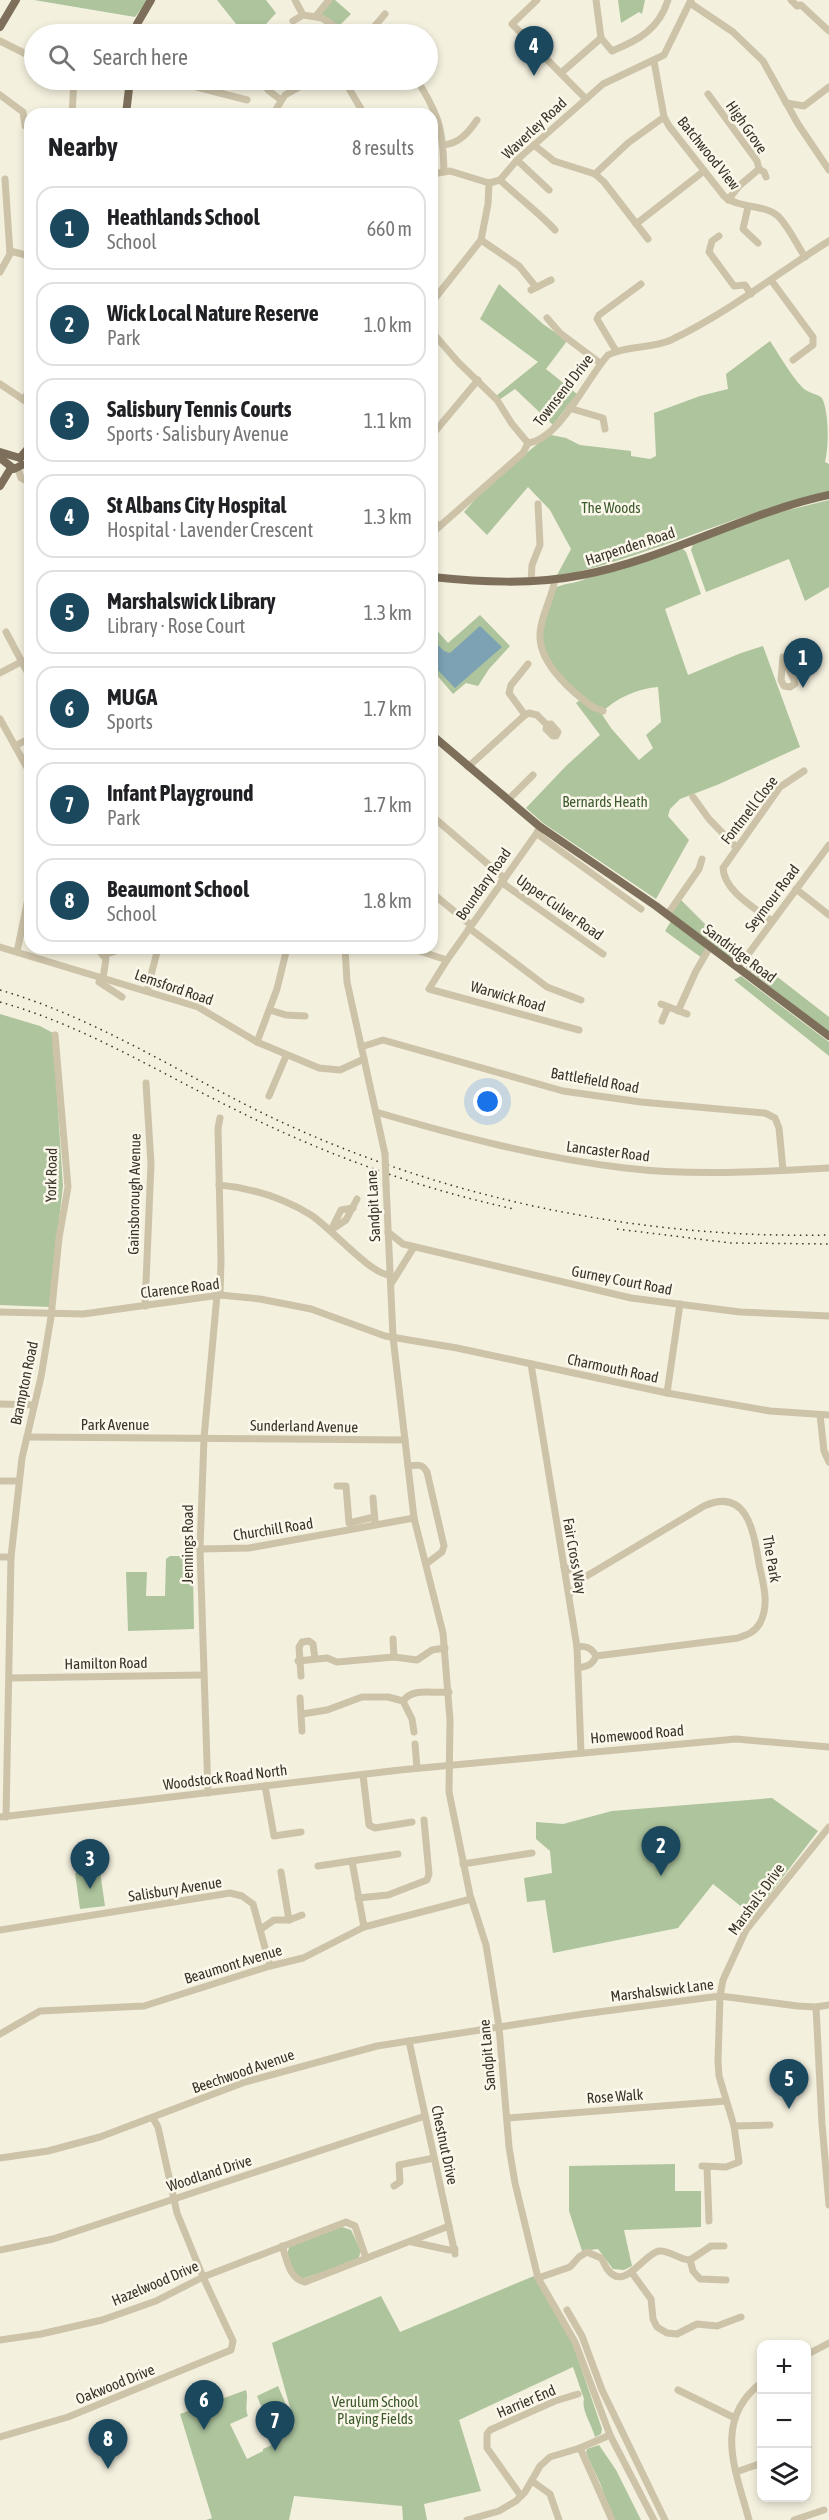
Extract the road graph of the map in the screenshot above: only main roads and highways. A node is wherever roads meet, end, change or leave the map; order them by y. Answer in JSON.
{"nodes":[{"id":1,"x":16,"y":0,"type":"edge"},
{"id":2,"x":151,"y":0,"type":"edge"},
{"id":3,"x":137,"y":24,"type":"edge"},
{"id":4,"x":0,"y":27,"type":"edge"},
{"id":5,"x":129,"y":90,"type":"edge"},
{"id":6,"x":127,"y":108,"type":"edge"},
{"id":7,"x":0,"y":452,"type":"edge"},
{"id":8,"x":0,"y":458,"type":"edge"},
{"id":9,"x":18,"y":464,"type":"edge"},
{"id":10,"x":0,"y":486,"type":"edge"},
{"id":11,"x":829,"y":495,"type":"edge"},
{"id":12,"x":438,"y":578,"type":"edge"},
{"id":13,"x":438,"y":740,"type":"edge"},
{"id":14,"x":829,"y":1036,"type":"edge"}],
"edges":[{"from":1,"to":4,"type":"main road"},
{"from":2,"to":3,"type":"main road"},
{"from":5,"to":6,"type":"main road"},
{"from":7,"to":9,"type":"main road"},
{"from":8,"to":9,"type":"main road"},
{"from":9,"to":10,"type":"main road"},
{"from":11,"to":12,"type":"main road","name":"Harpenden Road"},
{"from":13,"to":14,"type":"main road","name":"Sandridge Road"}]}
